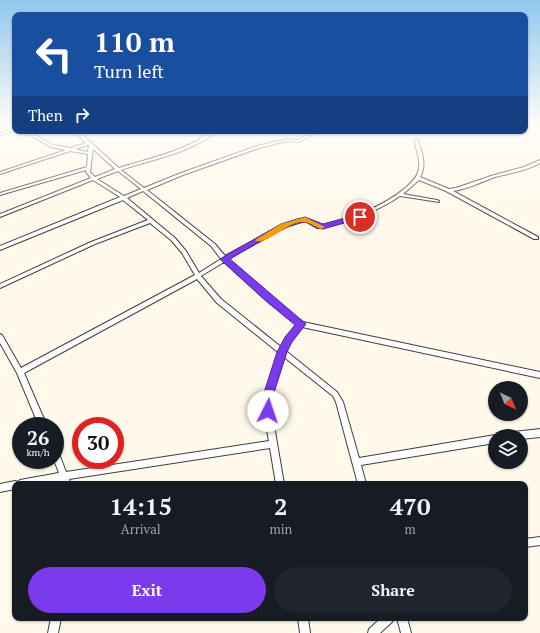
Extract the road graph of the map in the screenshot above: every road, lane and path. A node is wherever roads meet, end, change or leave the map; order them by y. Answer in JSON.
{"nodes":[{"id":1,"x":58,"y":155,"type":"edge"},
{"id":2,"x":90,"y":155,"type":"edge"},
{"id":3,"x":102,"y":155,"type":"edge"},
{"id":4,"x":167,"y":155,"type":"edge"},
{"id":5,"x":239,"y":155,"type":"edge"},
{"id":6,"x":420,"y":155,"type":"edge"},
{"id":7,"x":539,"y":164,"type":"edge"},
{"id":8,"x":88,"y":168,"type":"junction"},
{"id":9,"x":119,"y":170,"type":"junction"},
{"id":10,"x":0,"y":173,"type":"edge"},
{"id":11,"x":418,"y":178,"type":"junction"},
{"id":12,"x":95,"y":180,"type":"junction"},
{"id":13,"x":144,"y":190,"type":"junction"},
{"id":14,"x":448,"y":190,"type":"junction"},
{"id":15,"x":0,"y":194,"type":"edge"},
{"id":16,"x":400,"y":195,"type":"junction"},
{"id":17,"x":124,"y":198,"type":"junction"},
{"id":18,"x":437,"y":201,"type":"dead end"},
{"id":19,"x":0,"y":216,"type":"edge"},
{"id":20,"x":150,"y":220,"type":"junction"},
{"id":21,"x":536,"y":238,"type":"dead end"},
{"id":22,"x":0,"y":248,"type":"edge"},
{"id":23,"x":224,"y":259,"type":"junction"},
{"id":24,"x":198,"y":276,"type":"junction"},
{"id":25,"x":0,"y":286,"type":"edge"},
{"id":26,"x":301,"y":324,"type":"junction"},
{"id":27,"x":0,"y":337,"type":"edge"},
{"id":28,"x":282,"y":352,"type":"junction"},
{"id":29,"x":20,"y":372,"type":"junction"},
{"id":30,"x":540,"y":375,"type":"edge"},
{"id":31,"x":39,"y":417,"type":"edge"},
{"id":32,"x":540,"y":433,"type":"edge"},
{"id":33,"x":528,"y":434,"type":"edge"},
{"id":34,"x":488,"y":440,"type":"edge"},
{"id":35,"x":273,"y":444,"type":"junction"},
{"id":36,"x":356,"y":462,"type":"junction"},
{"id":37,"x":61,"y":469,"type":"edge"},
{"id":38,"x":65,"y":480,"type":"edge"},
{"id":39,"x":54,"y":481,"type":"edge"},
{"id":40,"x":279,"y":481,"type":"edge"},
{"id":41,"x":361,"y":481,"type":"edge"},
{"id":42,"x":12,"y":486,"type":"edge"},
{"id":43,"x":0,"y":488,"type":"edge"},
{"id":44,"x":540,"y":540,"type":"edge"},
{"id":45,"x":528,"y":542,"type":"edge"},
{"id":46,"x":55,"y":621,"type":"edge"},
{"id":47,"x":304,"y":621,"type":"edge"},
{"id":48,"x":385,"y":621,"type":"edge"},
{"id":49,"x":403,"y":621,"type":"edge"},
{"id":50,"x":53,"y":633,"type":"edge"},
{"id":51,"x":306,"y":633,"type":"edge"},
{"id":52,"x":373,"y":633,"type":"edge"},
{"id":53,"x":406,"y":633,"type":"edge"}],
"edges":[{"from":1,"to":10,"type":"street"},
{"from":2,"to":8,"type":"street"},
{"from":3,"to":9,"type":"street"},
{"from":4,"to":9,"type":"street"},
{"from":5,"to":13,"type":"street"},
{"from":6,"to":11,"type":"street"},
{"from":7,"to":14,"type":"street"},
{"from":8,"to":12,"type":"street"},
{"from":8,"to":15,"type":"street"},
{"from":9,"to":12,"type":"street"},
{"from":9,"to":13,"type":"street"},
{"from":11,"to":14,"type":"street"},
{"from":11,"to":16,"type":"street"},
{"from":12,"to":17,"type":"street"},
{"from":12,"to":19,"type":"street"},
{"from":13,"to":17,"type":"street"},
{"from":13,"to":23,"type":"street"},
{"from":14,"to":21,"type":"street"},
{"from":16,"to":18,"type":"street"},
{"from":16,"to":23,"type":"street"},
{"from":17,"to":20,"type":"street"},
{"from":17,"to":22,"type":"street"},
{"from":20,"to":24,"type":"street"},
{"from":20,"to":25,"type":"street"},
{"from":23,"to":24,"type":"street"},
{"from":23,"to":26,"type":"street"},
{"from":24,"to":28,"type":"street"},
{"from":24,"to":29,"type":"street"},
{"from":26,"to":28,"type":"street"},
{"from":26,"to":30,"type":"street"},
{"from":27,"to":29,"type":"street"},
{"from":28,"to":35,"type":"street"},
{"from":28,"to":36,"type":"street"},
{"from":29,"to":31,"type":"street"},
{"from":32,"to":33,"type":"street"},
{"from":34,"to":36,"type":"street"},
{"from":35,"to":38,"type":"street"},
{"from":35,"to":40,"type":"street"},
{"from":36,"to":41,"type":"street"},
{"from":37,"to":38,"type":"street"},
{"from":38,"to":39,"type":"street"},
{"from":42,"to":43,"type":"street"},
{"from":44,"to":45,"type":"street"},
{"from":46,"to":50,"type":"street"},
{"from":47,"to":51,"type":"street"},
{"from":48,"to":52,"type":"street"},
{"from":49,"to":53,"type":"street"}]}
